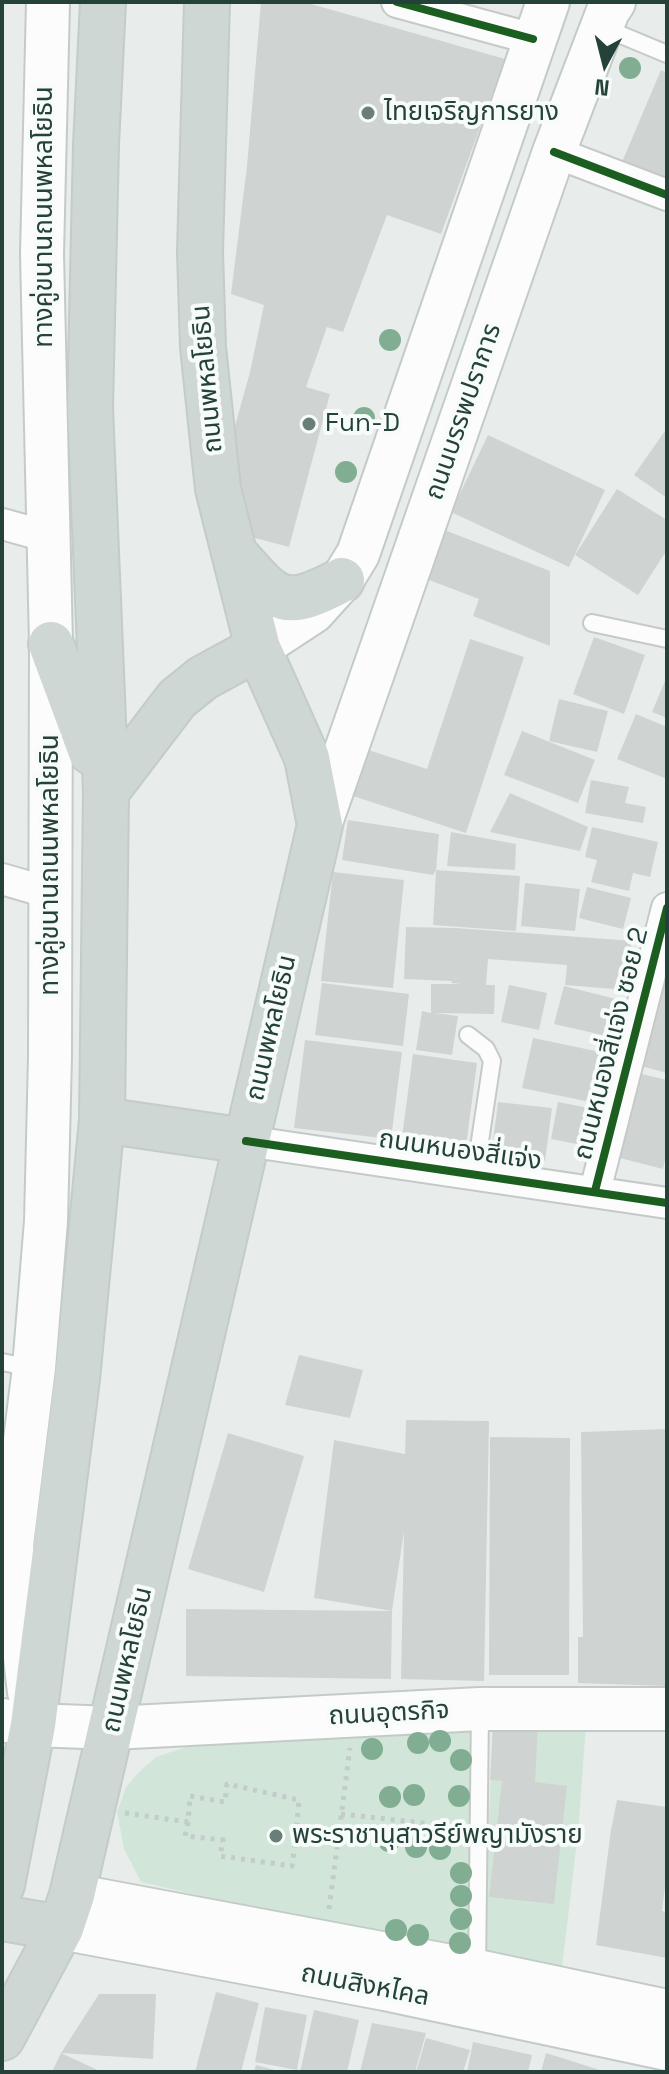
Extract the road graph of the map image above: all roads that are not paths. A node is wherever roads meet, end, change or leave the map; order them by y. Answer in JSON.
{"nodes":[{"id":1,"x":48,"y":2,"type":"edge"},
{"id":2,"x":103,"y":2,"type":"edge"},
{"id":3,"x":207,"y":2,"type":"edge"},
{"id":4,"x":397,"y":2,"type":"edge"},
{"id":5,"x":608,"y":15,"type":"edge"},
{"id":6,"x":541,"y":20,"type":"edge"},
{"id":7,"x":667,"y":54,"type":"edge"},
{"id":8,"x":554,"y":152,"type":"junction"},
{"id":9,"x":667,"y":195,"type":"edge"},
{"id":10,"x":2,"y":524,"type":"edge"},
{"id":11,"x":49,"y":537,"type":"junction"},
{"id":12,"x":233,"y":551,"type":"junction"},
{"id":13,"x":342,"y":580,"type":"junction"},
{"id":14,"x":592,"y":623,"type":"dead end"},
{"id":15,"x":667,"y":639,"type":"edge"},
{"id":16,"x":51,"y":644,"type":"junction"},
{"id":17,"x":258,"y":648,"type":"junction"},
{"id":18,"x":106,"y":792,"type":"junction"},
{"id":19,"x":320,"y":825,"type":"junction"},
{"id":20,"x":2,"y":879,"type":"edge"},
{"id":21,"x":50,"y":893,"type":"junction"},
{"id":22,"x":667,"y":908,"type":"edge"},
{"id":23,"x":468,"y":1035,"type":"dead end"},
{"id":24,"x":102,"y":1120,"type":"junction"},
{"id":25,"x":246,"y":1141,"type":"junction"},
{"id":26,"x":475,"y":1174,"type":"junction"},
{"id":27,"x":595,"y":1191,"type":"junction"},
{"id":28,"x":667,"y":1203,"type":"edge"},
{"id":29,"x":18,"y":1365,"type":"edge"},
{"id":30,"x":480,"y":1709,"type":"junction"},
{"id":31,"x":667,"y":1709,"type":"edge"},
{"id":32,"x":18,"y":1722,"type":"edge"},
{"id":33,"x":112,"y":1728,"type":"junction"},
{"id":34,"x":2,"y":1885,"type":"edge"},
{"id":35,"x":67,"y":1912,"type":"junction"},
{"id":36,"x":2,"y":1918,"type":"edge"},
{"id":37,"x":477,"y":1971,"type":"junction"},
{"id":38,"x":667,"y":2011,"type":"edge"},
{"id":39,"x":2,"y":2038,"type":"edge"},
{"id":40,"x":667,"y":2049,"type":"edge"}],
"edges":[{"from":1,"to":11,"type":"main road","name":"ทางคู่ขนานถนนพหลโยธิน"},
{"from":2,"to":18,"type":"main road"},
{"from":3,"to":12,"type":"main road","name":"ถนนพหลโยธิน"},
{"from":4,"to":6,"type":"street"},
{"from":5,"to":7,"type":"lane"},
{"from":5,"to":8,"type":"main road","name":"ถนนบรรพปราการ"},
{"from":6,"to":13,"type":"main road","name":"ถนนบรรพปราการ"},
{"from":8,"to":9,"type":"street"},
{"from":8,"to":19,"type":"main road","name":"ถนนบรรพปราการ"},
{"from":10,"to":11,"type":"street"},
{"from":11,"to":16,"type":"main road","name":"ทางคู่ขนานถนนพหลโยธิน"},
{"from":12,"to":13,"type":"main road"},
{"from":12,"to":17,"type":"main road","name":"ถนนพหลโยธิน"},
{"from":13,"to":17,"type":"main road","name":"ถนนบรรพปราการ"},
{"from":14,"to":15,"type":"lane"},
{"from":16,"to":18,"type":"main road"},
{"from":16,"to":21,"type":"main road","name":"ทางคู่ขนานถนนพหลโยธิน"},
{"from":17,"to":18,"type":"main road"},
{"from":17,"to":19,"type":"main road","name":"ถนนพหลโยธิน"},
{"from":18,"to":24,"type":"main road"},
{"from":19,"to":25,"type":"main road","name":"ถนนพหลโยธิน"},
{"from":20,"to":21,"type":"street"},
{"from":21,"to":29,"type":"main road","name":"ทางคู่ขนานถนนพหลโยธิน"},
{"from":22,"to":27,"type":"street","name":"ถนนหนองสี่แจ่ง ซอย 2"},
{"from":23,"to":26,"type":"lane"},
{"from":24,"to":25,"type":"main road"},
{"from":24,"to":32,"type":"main road"},
{"from":25,"to":26,"type":"street","name":"ถนนหนองสี่แจ่ง"},
{"from":25,"to":33,"type":"main road","name":"ถนนพหลโยธิน"},
{"from":26,"to":27,"type":"street","name":"ถนนหนองสี่แจ่ง"},
{"from":27,"to":28,"type":"street","name":"ถนนหนองสี่แจ่ง"},
{"from":29,"to":32,"type":"main road","name":"ทางคู่ขนานถนนพหลโยธิน"},
{"from":30,"to":31,"type":"main road","name":"ถนนอุตรกิจ"},
{"from":30,"to":33,"type":"main road","name":"ถนนอุตรกิจ"},
{"from":30,"to":37,"type":"lane"},
{"from":32,"to":33,"type":"main road","name":"ถนนอุตรกิจ"},
{"from":32,"to":34,"type":"main road"},
{"from":33,"to":35,"type":"main road","name":"ถนนพหลโยธิน"},
{"from":34,"to":35,"type":"main road"},
{"from":35,"to":36,"type":"main road"},
{"from":35,"to":37,"type":"main road","name":"ถนนสิงหไคล"},
{"from":35,"to":39,"type":"main road","name":"ถนนพหลโยธิน"},
{"from":35,"to":40,"type":"main road","name":"ถนนสิงหไคล"},
{"from":37,"to":38,"type":"main road","name":"ถนนสิงหไคล"}]}
